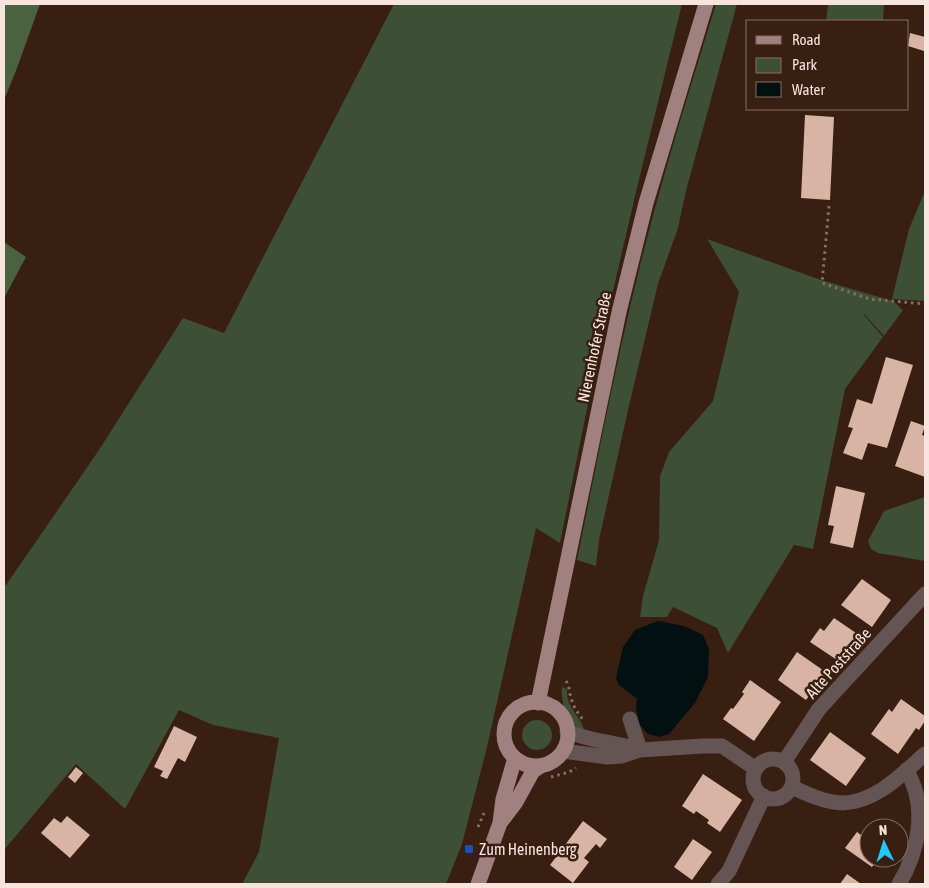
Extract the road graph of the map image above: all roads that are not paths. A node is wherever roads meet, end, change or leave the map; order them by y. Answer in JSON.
{"nodes":[{"id":1,"x":706,"y":4,"type":"edge"},
{"id":2,"x":925,"y":594,"type":"edge"},
{"id":3,"x":538,"y":703,"type":"junction"},
{"id":4,"x":630,"y":719,"type":"dead end"},
{"id":5,"x":567,"y":731,"type":"junction"},
{"id":6,"x":640,"y":750,"type":"junction"},
{"id":7,"x":563,"y":751,"type":"junction"},
{"id":8,"x":925,"y":754,"type":"edge"},
{"id":9,"x":514,"y":758,"type":"junction"},
{"id":10,"x":784,"y":762,"type":"junction"},
{"id":11,"x":541,"y":766,"type":"junction"},
{"id":12,"x":756,"y":769,"type":"junction"},
{"id":13,"x":906,"y":770,"type":"junction"},
{"id":14,"x":792,"y":787,"type":"junction"},
{"id":15,"x":764,"y":796,"type":"junction"},
{"id":16,"x":500,"y":823,"type":"junction"},
{"id":17,"x":478,"y":884,"type":"edge"},
{"id":18,"x":718,"y":884,"type":"edge"},
{"id":19,"x":899,"y":884,"type":"edge"}],
"edges":[{"from":1,"to":3,"type":"main road","name":"Nierenhofer Straße"},
{"from":2,"to":10,"type":"street","name":"Alte Poststraße"},
{"from":3,"to":5,"type":"main road"},
{"from":3,"to":9,"type":"main road"},
{"from":4,"to":6,"type":"street"},
{"from":5,"to":6,"type":"street"},
{"from":5,"to":7,"type":"main road"},
{"from":6,"to":7,"type":"street"},
{"from":6,"to":12,"type":"street"},
{"from":7,"to":11,"type":"main road"},
{"from":8,"to":13,"type":"street"},
{"from":9,"to":11,"type":"main road"},
{"from":9,"to":16,"type":"main road"},
{"from":10,"to":12,"type":"street"},
{"from":10,"to":14,"type":"street"},
{"from":11,"to":16,"type":"main road"},
{"from":12,"to":15,"type":"street"},
{"from":13,"to":14,"type":"street"},
{"from":13,"to":19,"type":"street"},
{"from":14,"to":15,"type":"street"},
{"from":15,"to":18,"type":"street"},
{"from":16,"to":17,"type":"main road"}]}
